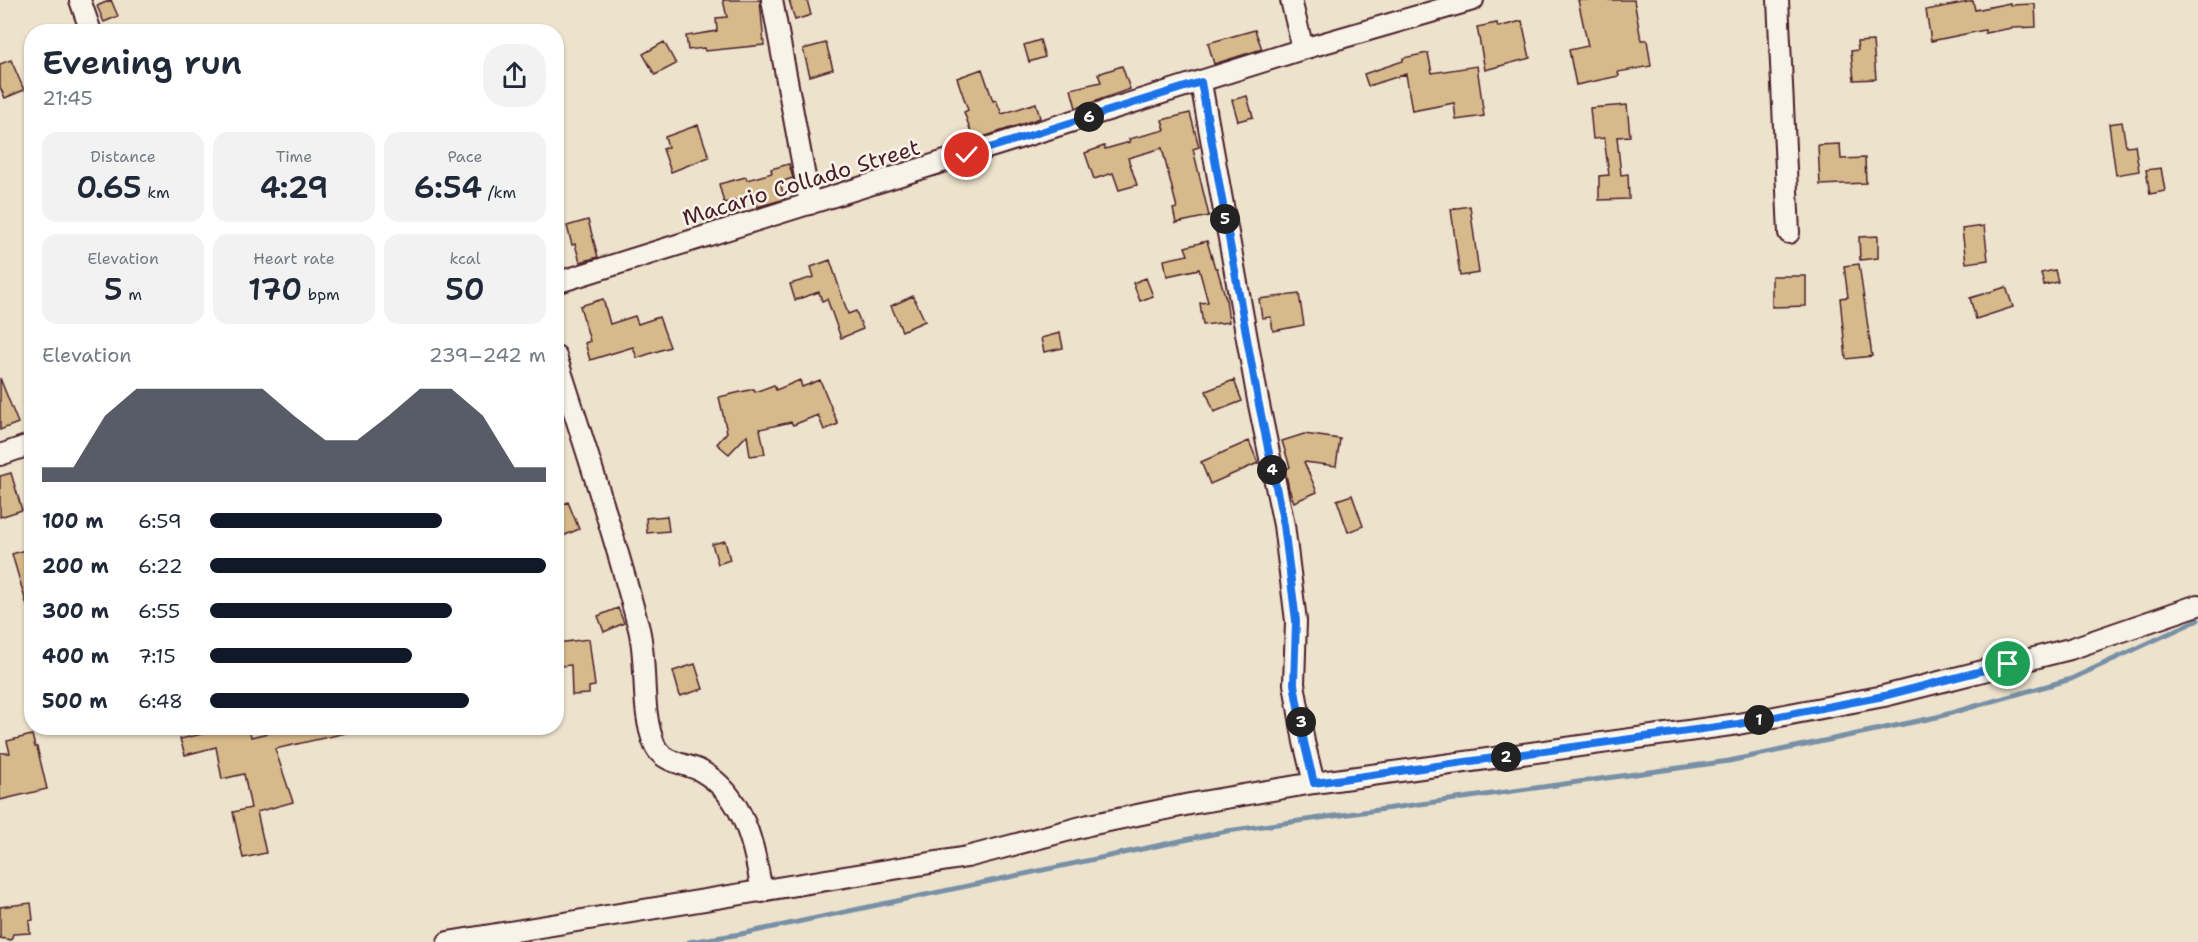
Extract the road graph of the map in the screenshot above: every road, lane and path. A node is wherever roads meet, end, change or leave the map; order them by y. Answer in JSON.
{"nodes":[{"id":1,"x":80,"y":0,"type":"edge"},
{"id":2,"x":772,"y":0,"type":"edge"},
{"id":3,"x":1290,"y":0,"type":"edge"},
{"id":4,"x":1473,"y":0,"type":"edge"},
{"id":5,"x":1778,"y":0,"type":"edge"},
{"id":6,"x":88,"y":24,"type":"edge"},
{"id":7,"x":1303,"y":49,"type":"junction"},
{"id":8,"x":1201,"y":82,"type":"junction"},
{"id":9,"x":810,"y":204,"type":"junction"},
{"id":10,"x":1789,"y":233,"type":"dead end"},
{"id":11,"x":564,"y":281,"type":"edge"},
{"id":12,"x":564,"y":383,"type":"edge"},
{"id":13,"x":24,"y":447,"type":"edge"},
{"id":14,"x":0,"y":455,"type":"edge"},
{"id":15,"x":2198,"y":605,"type":"edge"},
{"id":16,"x":1314,"y":783,"type":"junction"},
{"id":17,"x":762,"y":892,"type":"junction"},
{"id":18,"x":448,"y":942,"type":"edge"}],
"edges":[{"from":1,"to":6,"type":"street"},
{"from":2,"to":9,"type":"street"},
{"from":3,"to":7,"type":"street"},
{"from":4,"to":7,"type":"street","name":"Macario Collado Street"},
{"from":5,"to":10,"type":"street"},
{"from":7,"to":8,"type":"street","name":"Macario Collado Street"},
{"from":8,"to":9,"type":"street","name":"Macario Collado Street"},
{"from":8,"to":16,"type":"street"},
{"from":9,"to":11,"type":"street","name":"Macario Collado Street"},
{"from":12,"to":17,"type":"street"},
{"from":13,"to":14,"type":"street"},
{"from":15,"to":16,"type":"street"},
{"from":16,"to":17,"type":"street"},
{"from":17,"to":18,"type":"street"}]}
